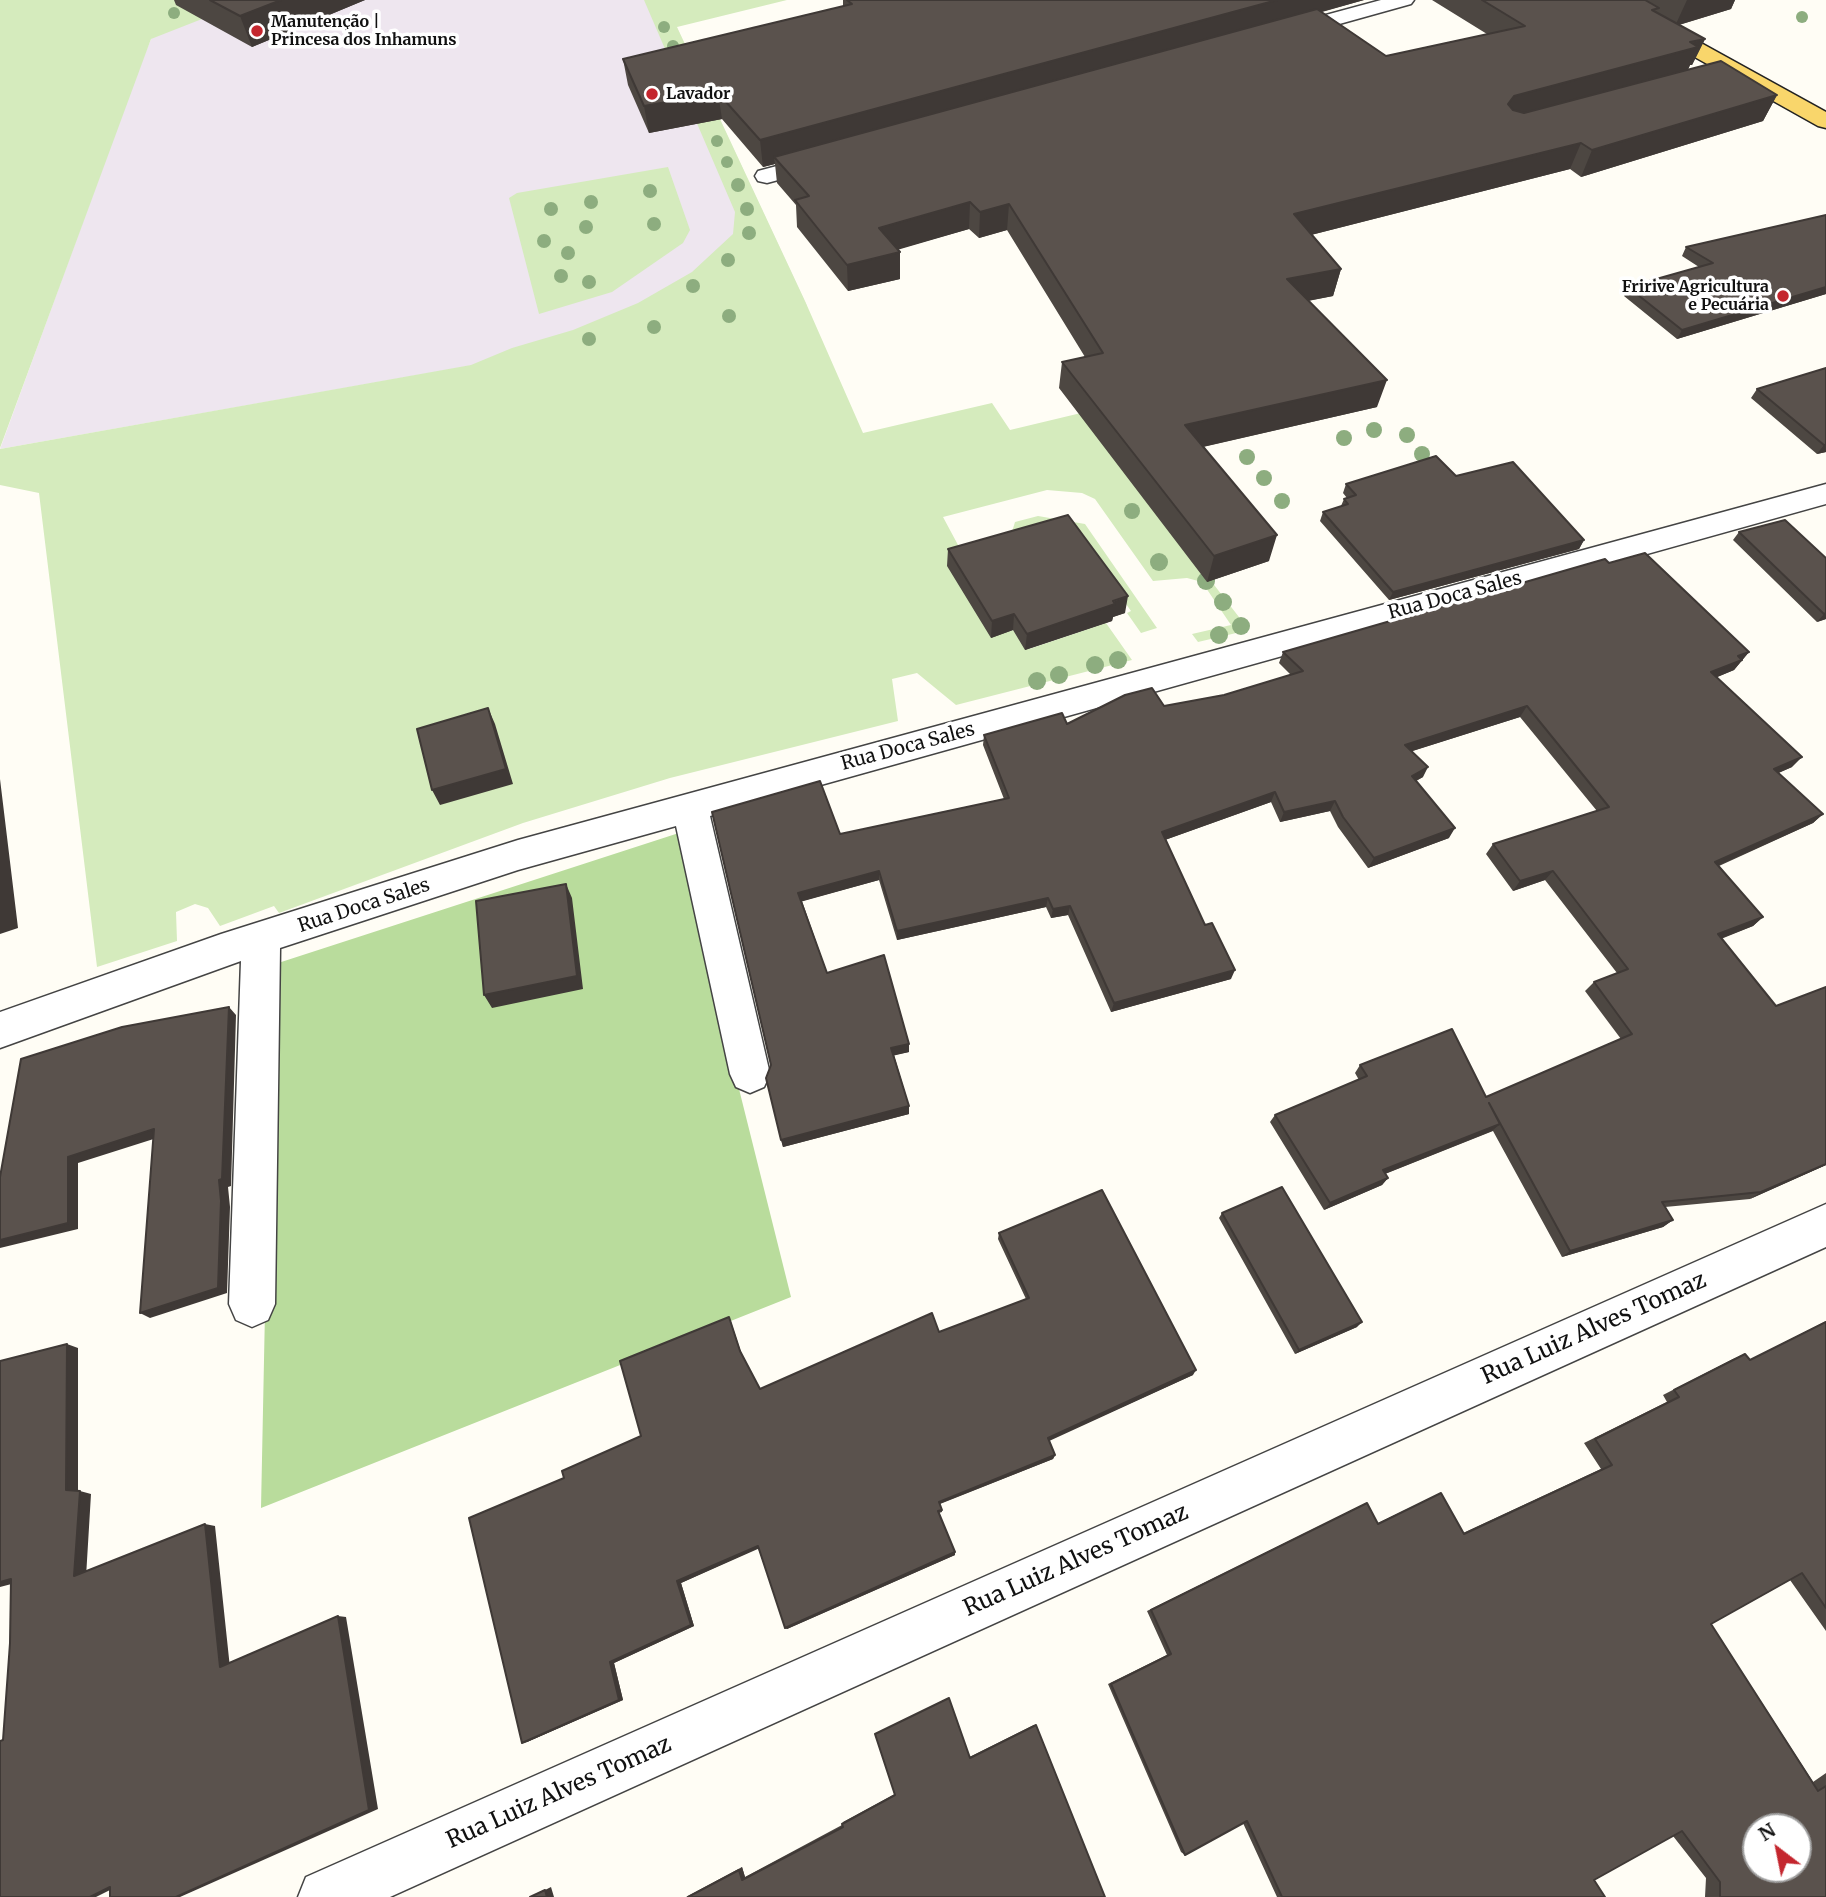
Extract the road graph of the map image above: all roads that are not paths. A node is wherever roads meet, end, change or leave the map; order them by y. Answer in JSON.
{"nodes":[{"id":1,"x":1405,"y":0,"type":"edge"},
{"id":2,"x":1607,"y":0,"type":"edge"},
{"id":3,"x":1258,"y":40,"type":"edge"},
{"id":4,"x":1735,"y":70,"type":"junction"},
{"id":5,"x":1709,"y":77,"type":"edge"},
{"id":6,"x":1826,"y":121,"type":"edge"},
{"id":7,"x":847,"y":154,"type":"edge"},
{"id":8,"x":767,"y":176,"type":"edge"},
{"id":9,"x":1826,"y":494,"type":"edge"},
{"id":10,"x":690,"y":807,"type":"junction"},
{"id":11,"x":261,"y":939,"type":"junction"},
{"id":12,"x":0,"y":1030,"type":"edge"},
{"id":13,"x":750,"y":1073,"type":"dead end"},
{"id":14,"x":1826,"y":1225,"type":"edge"},
{"id":15,"x":252,"y":1304,"type":"dead end"},
{"id":16,"x":327,"y":1897,"type":"edge"}],
"edges":[{"from":1,"to":3,"type":"street"},
{"from":2,"to":4,"type":"main road"},
{"from":4,"to":5,"type":"street"},
{"from":4,"to":6,"type":"main road"},
{"from":7,"to":8,"type":"street"},
{"from":9,"to":10,"type":"street","name":"Rua Doca Sales"},
{"from":10,"to":11,"type":"street","name":"Rua Doca Sales"},
{"from":10,"to":13,"type":"street"},
{"from":11,"to":12,"type":"street","name":"Rua Doca Sales"},
{"from":11,"to":15,"type":"street"},
{"from":14,"to":16,"type":"street","name":"Rua Luiz Alves Tomaz"}]}
